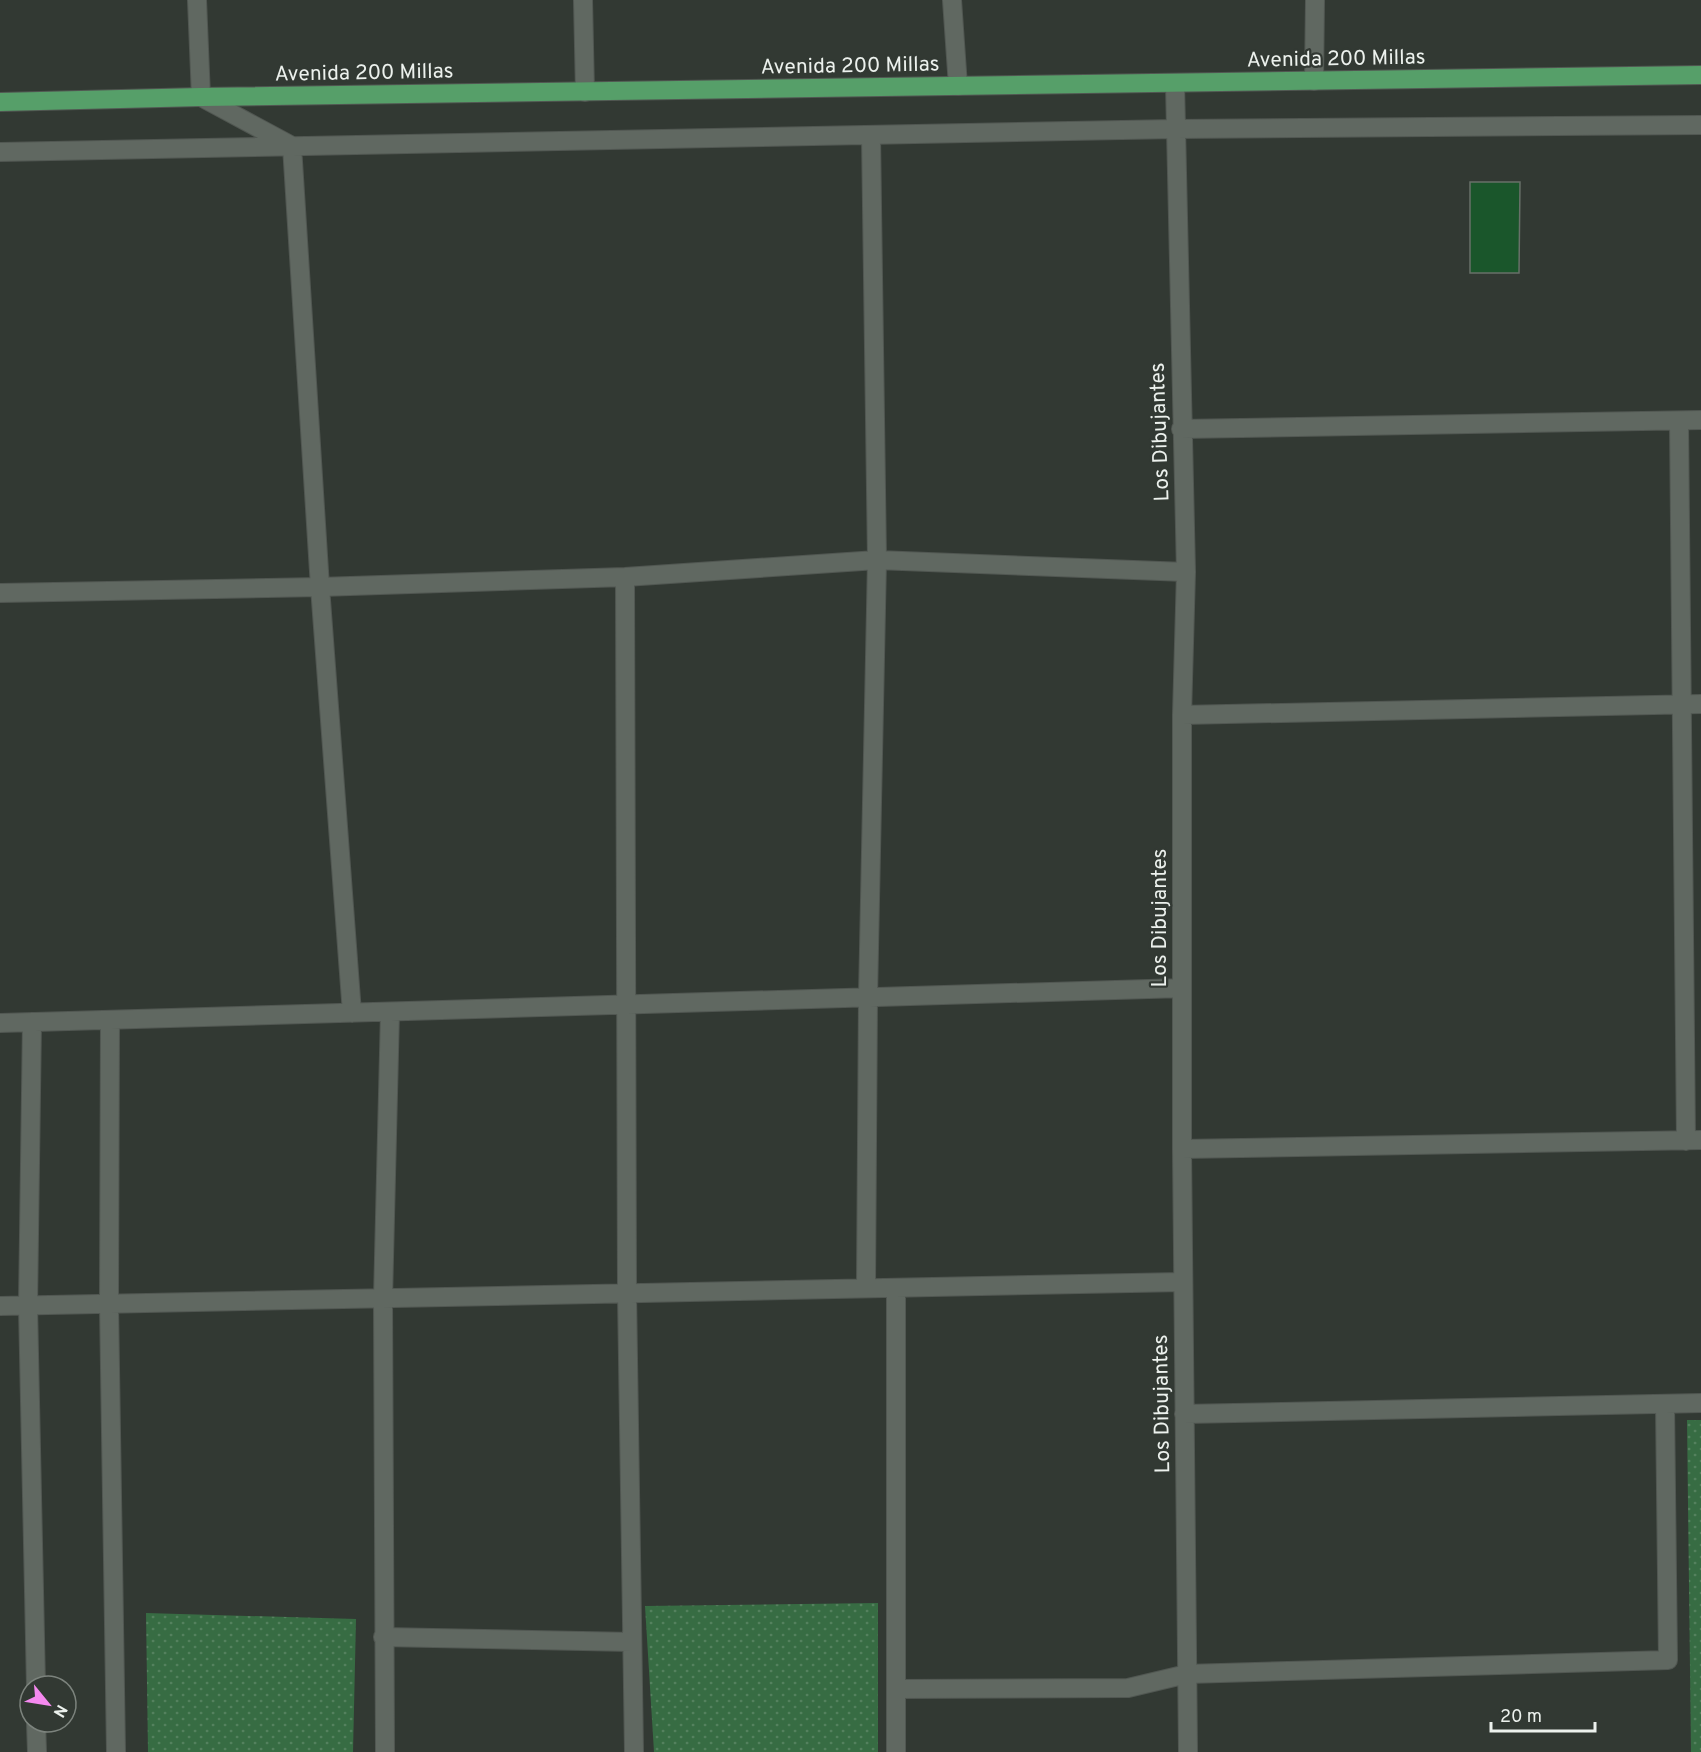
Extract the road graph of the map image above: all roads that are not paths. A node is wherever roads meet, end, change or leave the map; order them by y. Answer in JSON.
{"nodes":[{"id":1,"x":197,"y":0,"type":"edge"},
{"id":2,"x":583,"y":0,"type":"edge"},
{"id":3,"x":952,"y":0,"type":"edge"},
{"id":4,"x":1315,"y":0,"type":"edge"},
{"id":5,"x":1701,"y":75,"type":"edge"},
{"id":6,"x":1314,"y":81,"type":"junction"},
{"id":7,"x":1174,"y":84,"type":"junction"},
{"id":8,"x":958,"y":86,"type":"junction"},
{"id":9,"x":585,"y":92,"type":"junction"},
{"id":10,"x":201,"y":97,"type":"junction"},
{"id":11,"x":0,"y":102,"type":"edge"},
{"id":12,"x":1701,"y":125,"type":"edge"},
{"id":13,"x":1175,"y":129,"type":"junction"},
{"id":14,"x":871,"y":135,"type":"junction"},
{"id":15,"x":292,"y":146,"type":"junction"},
{"id":16,"x":0,"y":152,"type":"edge"},
{"id":17,"x":1701,"y":420,"type":"edge"},
{"id":18,"x":1679,"y":421,"type":"junction"},
{"id":19,"x":1181,"y":429,"type":"junction"},
{"id":20,"x":878,"y":560,"type":"junction"},
{"id":21,"x":1186,"y":572,"type":"junction"},
{"id":22,"x":625,"y":577,"type":"junction"},
{"id":23,"x":320,"y":587,"type":"junction"},
{"id":24,"x":0,"y":594,"type":"edge"},
{"id":25,"x":1701,"y":704,"type":"edge"},
{"id":26,"x":1680,"y":705,"type":"junction"},
{"id":27,"x":1182,"y":715,"type":"junction"},
{"id":28,"x":1182,"y":988,"type":"junction"},
{"id":29,"x":868,"y":997,"type":"junction"},
{"id":30,"x":626,"y":1005,"type":"junction"},
{"id":31,"x":352,"y":1012,"type":"junction"},
{"id":32,"x":390,"y":1012,"type":"junction"},
{"id":33,"x":110,"y":1020,"type":"junction"},
{"id":34,"x":0,"y":1023,"type":"edge"},
{"id":35,"x":32,"y":1023,"type":"junction"},
{"id":36,"x":1693,"y":1140,"type":"edge"},
{"id":37,"x":1182,"y":1149,"type":"junction"},
{"id":38,"x":1182,"y":1282,"type":"junction"},
{"id":39,"x":866,"y":1287,"type":"junction"},
{"id":40,"x":896,"y":1288,"type":"junction"},
{"id":41,"x":627,"y":1293,"type":"junction"},
{"id":42,"x":383,"y":1299,"type":"junction"},
{"id":43,"x":109,"y":1305,"type":"junction"},
{"id":44,"x":0,"y":1306,"type":"edge"},
{"id":45,"x":28,"y":1306,"type":"junction"},
{"id":46,"x":1701,"y":1403,"type":"edge"},
{"id":47,"x":1665,"y":1404,"type":"junction"},
{"id":48,"x":1184,"y":1414,"type":"junction"},
{"id":49,"x":383,"y":1637,"type":"junction"},
{"id":50,"x":632,"y":1642,"type":"junction"},
{"id":51,"x":36,"y":1674,"type":"edge"},
{"id":52,"x":1187,"y":1674,"type":"junction"},
{"id":53,"x":896,"y":1689,"type":"junction"},
{"id":54,"x":36,"y":1734,"type":"edge"},
{"id":55,"x":37,"y":1752,"type":"edge"},
{"id":56,"x":116,"y":1752,"type":"edge"},
{"id":57,"x":384,"y":1752,"type":"edge"},
{"id":58,"x":634,"y":1752,"type":"edge"},
{"id":59,"x":896,"y":1752,"type":"edge"},
{"id":60,"x":1188,"y":1752,"type":"edge"}],
"edges":[{"from":1,"to":10,"type":"street"},
{"from":2,"to":9,"type":"street"},
{"from":3,"to":8,"type":"street"},
{"from":4,"to":6,"type":"street"},
{"from":5,"to":6,"type":"main road","name":"Avenida 200 Millas"},
{"from":6,"to":7,"type":"main road","name":"Avenida 200 Millas"},
{"from":7,"to":8,"type":"main road","name":"Avenida 200 Millas"},
{"from":7,"to":13,"type":"street","name":"Los Dibujantes"},
{"from":8,"to":9,"type":"main road","name":"Avenida 200 Millas"},
{"from":9,"to":10,"type":"main road","name":"Avenida 200 Millas"},
{"from":10,"to":11,"type":"main road","name":"Avenida 200 Millas"},
{"from":10,"to":15,"type":"street"},
{"from":12,"to":13,"type":"street"},
{"from":13,"to":14,"type":"street"},
{"from":13,"to":19,"type":"street","name":"Los Dibujantes"},
{"from":14,"to":15,"type":"street"},
{"from":14,"to":20,"type":"street"},
{"from":15,"to":16,"type":"street"},
{"from":15,"to":23,"type":"street"},
{"from":17,"to":18,"type":"street"},
{"from":18,"to":19,"type":"street"},
{"from":18,"to":26,"type":"street"},
{"from":19,"to":21,"type":"street","name":"Los Dibujantes"},
{"from":20,"to":21,"type":"street"},
{"from":20,"to":22,"type":"street"},
{"from":20,"to":29,"type":"street"},
{"from":21,"to":27,"type":"street","name":"Los Dibujantes"},
{"from":22,"to":23,"type":"street"},
{"from":22,"to":30,"type":"street"},
{"from":23,"to":24,"type":"street"},
{"from":23,"to":31,"type":"street"},
{"from":25,"to":26,"type":"street"},
{"from":26,"to":27,"type":"street"},
{"from":26,"to":36,"type":"street"},
{"from":27,"to":28,"type":"street","name":"Los Dibujantes"},
{"from":28,"to":29,"type":"street"},
{"from":28,"to":37,"type":"street","name":"Los Dibujantes"},
{"from":29,"to":30,"type":"street"},
{"from":29,"to":39,"type":"street"},
{"from":30,"to":32,"type":"street"},
{"from":30,"to":41,"type":"street"},
{"from":31,"to":32,"type":"street"},
{"from":31,"to":33,"type":"street"},
{"from":32,"to":42,"type":"street"},
{"from":33,"to":35,"type":"street"},
{"from":33,"to":43,"type":"street"},
{"from":34,"to":35,"type":"street"},
{"from":35,"to":45,"type":"street"},
{"from":36,"to":37,"type":"street"},
{"from":37,"to":38,"type":"street","name":"Los Dibujantes"},
{"from":38,"to":40,"type":"street"},
{"from":38,"to":48,"type":"street","name":"Los Dibujantes"},
{"from":39,"to":40,"type":"street"},
{"from":39,"to":41,"type":"street"},
{"from":40,"to":53,"type":"street"},
{"from":41,"to":42,"type":"street"},
{"from":41,"to":50,"type":"street"},
{"from":42,"to":43,"type":"street"},
{"from":42,"to":49,"type":"street"},
{"from":43,"to":45,"type":"street"},
{"from":43,"to":56,"type":"street"},
{"from":44,"to":45,"type":"street"},
{"from":45,"to":51,"type":"street"},
{"from":46,"to":47,"type":"street"},
{"from":47,"to":48,"type":"street"},
{"from":47,"to":52,"type":"street"},
{"from":48,"to":52,"type":"street","name":"Los Dibujantes"},
{"from":49,"to":50,"type":"street"},
{"from":49,"to":57,"type":"street"},
{"from":50,"to":58,"type":"street"},
{"from":52,"to":53,"type":"street"},
{"from":52,"to":60,"type":"street","name":"Los Dibujantes"},
{"from":53,"to":59,"type":"street"},
{"from":54,"to":55,"type":"street"}]}
